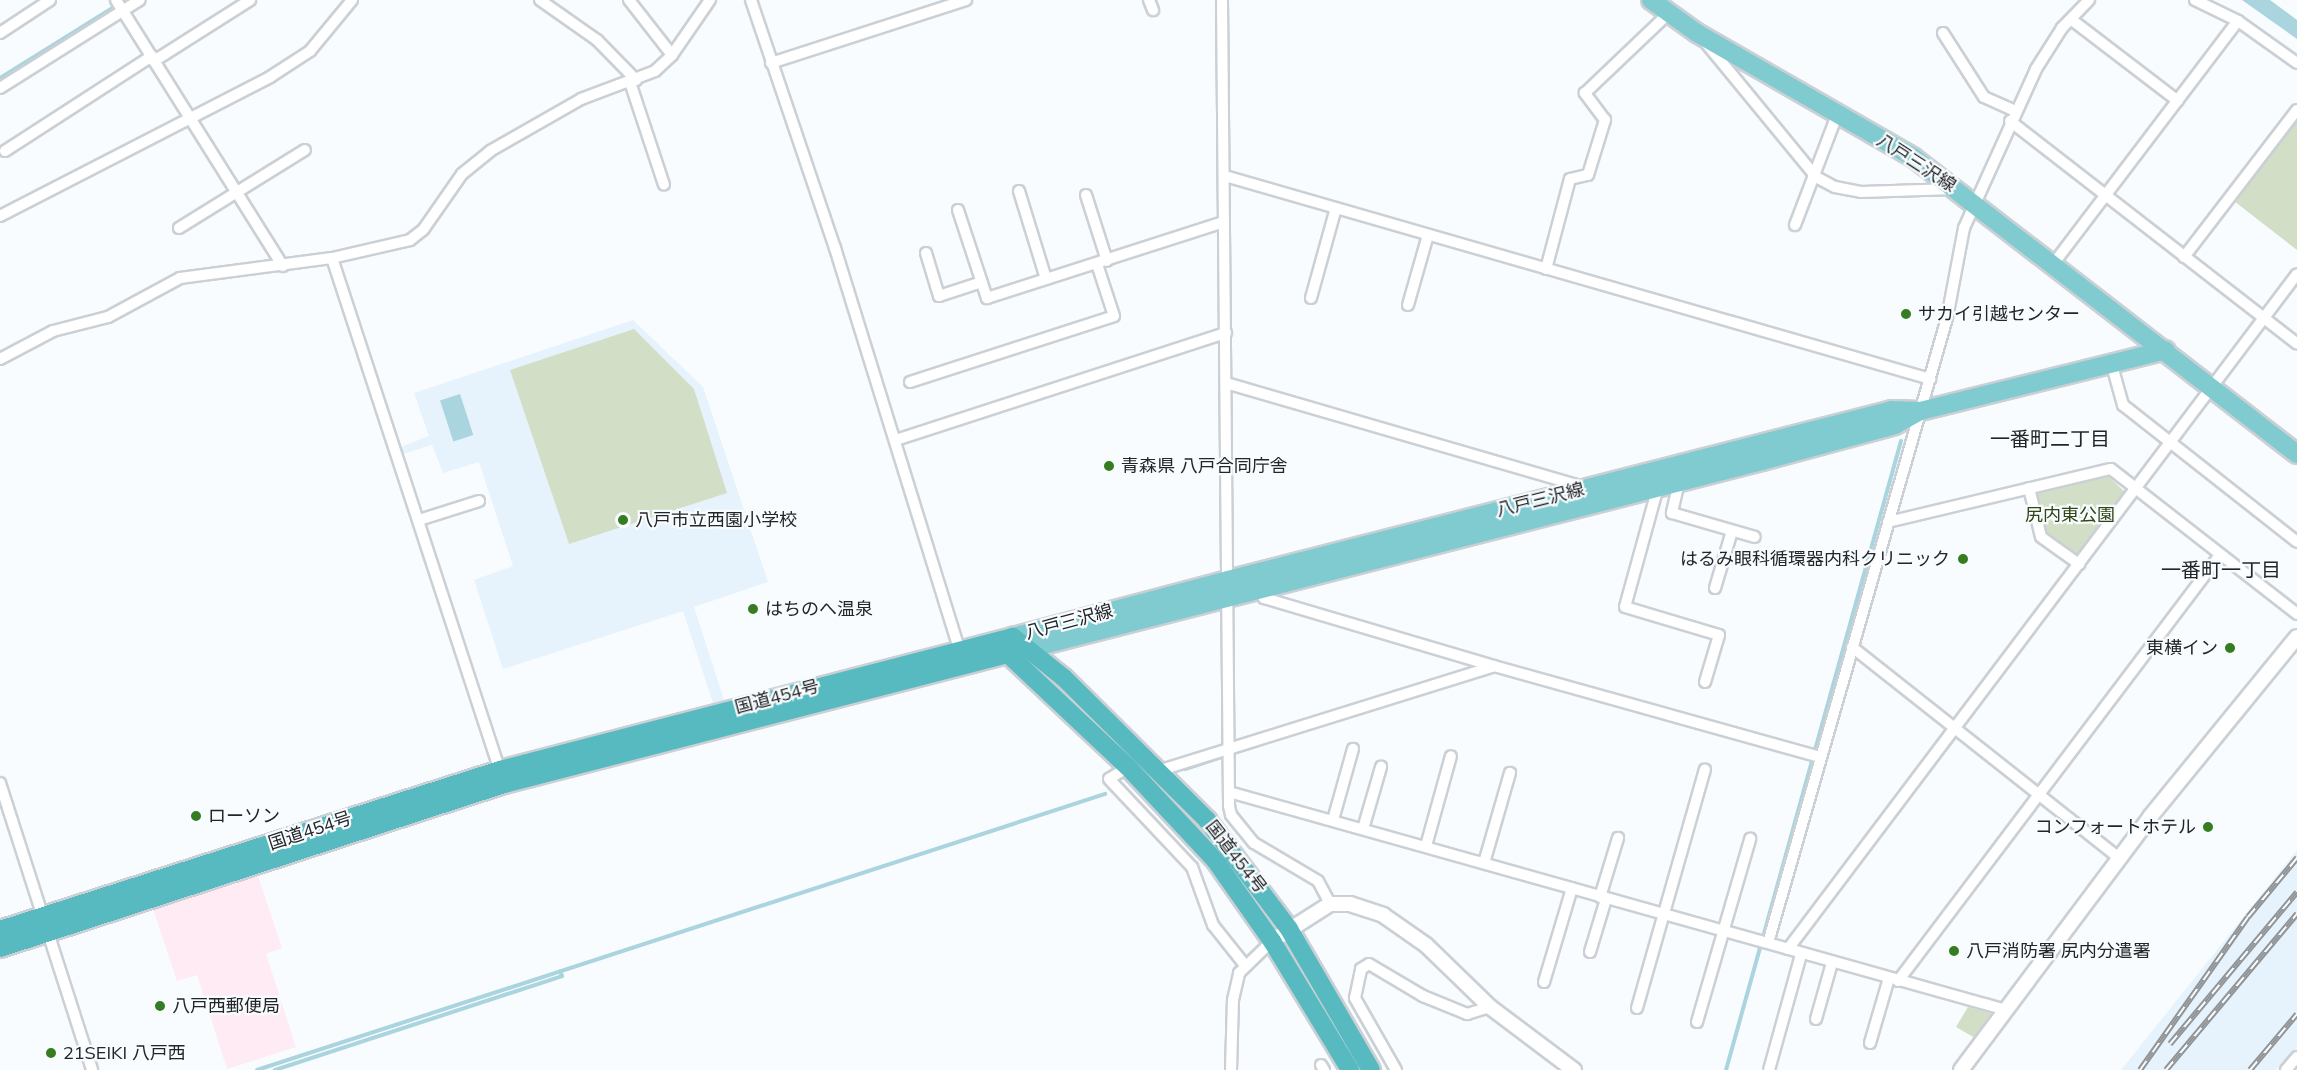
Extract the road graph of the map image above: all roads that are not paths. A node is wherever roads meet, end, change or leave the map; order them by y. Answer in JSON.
{"nodes":[{"id":1,"x":50,"y":0,"type":"edge"},
{"id":2,"x":116,"y":0,"type":"edge"},
{"id":3,"x":140,"y":0,"type":"edge"},
{"id":4,"x":250,"y":0,"type":"edge"},
{"id":5,"x":352,"y":0,"type":"edge"},
{"id":6,"x":540,"y":0,"type":"edge"},
{"id":7,"x":629,"y":0,"type":"edge"},
{"id":8,"x":710,"y":0,"type":"edge"},
{"id":9,"x":751,"y":0,"type":"edge"},
{"id":10,"x":966,"y":0,"type":"edge"},
{"id":11,"x":1222,"y":0,"type":"edge"},
{"id":12,"x":1652,"y":0,"type":"edge"},
{"id":13,"x":2089,"y":0,"type":"edge"},
{"id":14,"x":2195,"y":0,"type":"edge"},
{"id":15,"x":123,"y":11,"type":"junction"},
{"id":16,"x":1668,"y":14,"type":"junction"},
{"id":17,"x":2072,"y":21,"type":"junction"},
{"id":18,"x":2238,"y":21,"type":"junction"},
{"id":19,"x":0,"y":33,"type":"edge"},
{"id":20,"x":1697,"y":33,"type":"junction"},
{"id":21,"x":1942,"y":33,"type":"dead end"},
{"id":22,"x":672,"y":55,"type":"junction"},
{"id":23,"x":153,"y":58,"type":"junction"},
{"id":24,"x":771,"y":63,"type":"junction"},
{"id":25,"x":2297,"y":63,"type":"edge"},
{"id":26,"x":633,"y":81,"type":"junction"},
{"id":27,"x":0,"y":88,"type":"edge"},
{"id":28,"x":2178,"y":101,"type":"junction"},
{"id":29,"x":2297,"y":110,"type":"edge"},
{"id":30,"x":1837,"y":115,"type":"junction"},
{"id":31,"x":2013,"y":116,"type":"junction"},
{"id":32,"x":192,"y":120,"type":"junction"},
{"id":33,"x":305,"y":150,"type":"dead end"},
{"id":34,"x":5,"y":151,"type":"dead end"},
{"id":35,"x":1225,"y":176,"type":"junction"},
{"id":36,"x":1816,"y":177,"type":"junction"},
{"id":37,"x":664,"y":185,"type":"dead end"},
{"id":38,"x":1957,"y":189,"type":"junction"},
{"id":39,"x":237,"y":191,"type":"junction"},
{"id":40,"x":1019,"y":191,"type":"dead end"},
{"id":41,"x":1086,"y":195,"type":"dead end"},
{"id":42,"x":2107,"y":196,"type":"junction"},
{"id":43,"x":1974,"y":201,"type":"junction"},
{"id":44,"x":1336,"y":208,"type":"junction"},
{"id":45,"x":958,"y":210,"type":"dead end"},
{"id":46,"x":0,"y":216,"type":"edge"},
{"id":47,"x":1224,"y":222,"type":"junction"},
{"id":48,"x":1795,"y":225,"type":"dead end"},
{"id":49,"x":179,"y":228,"type":"dead end"},
{"id":50,"x":1428,"y":235,"type":"junction"},
{"id":51,"x":927,"y":252,"type":"dead end"},
{"id":52,"x":2184,"y":257,"type":"junction"},
{"id":53,"x":332,"y":258,"type":"junction"},
{"id":54,"x":1102,"y":262,"type":"junction"},
{"id":55,"x":2054,"y":263,"type":"junction"},
{"id":56,"x":283,"y":266,"type":"junction"},
{"id":57,"x":1546,"y":269,"type":"junction"},
{"id":58,"x":2297,"y":274,"type":"edge"},
{"id":59,"x":1046,"y":279,"type":"junction"},
{"id":60,"x":982,"y":282,"type":"junction"},
{"id":61,"x":1311,"y":298,"type":"dead end"},
{"id":62,"x":1408,"y":305,"type":"dead end"},
{"id":63,"x":2263,"y":318,"type":"junction"},
{"id":64,"x":1226,"y":333,"type":"junction"},
{"id":65,"x":2297,"y":344,"type":"edge"},
{"id":66,"x":2166,"y":350,"type":"junction"},
{"id":67,"x":0,"y":359,"type":"edge"},
{"id":68,"x":2111,"y":362,"type":"junction"},
{"id":69,"x":1930,"y":379,"type":"junction"},
{"id":70,"x":910,"y":382,"type":"dead end"},
{"id":71,"x":1226,"y":383,"type":"junction"},
{"id":72,"x":2212,"y":387,"type":"junction"},
{"id":73,"x":1920,"y":411,"type":"junction"},
{"id":74,"x":896,"y":440,"type":"junction"},
{"id":75,"x":2170,"y":443,"type":"junction"},
{"id":76,"x":2297,"y":454,"type":"edge"},
{"id":77,"x":1679,"y":482,"type":"junction"},
{"id":78,"x":1658,"y":487,"type":"junction"},
{"id":79,"x":1587,"y":488,"type":"junction"},
{"id":80,"x":2029,"y":488,"type":"junction"},
{"id":81,"x":2136,"y":488,"type":"junction"},
{"id":82,"x":479,"y":501,"type":"dead end"},
{"id":83,"x":419,"y":520,"type":"junction"},
{"id":84,"x":1888,"y":522,"type":"junction"},
{"id":85,"x":1732,"y":531,"type":"junction"},
{"id":86,"x":1755,"y":537,"type":"dead end"},
{"id":87,"x":2297,"y":542,"type":"edge"},
{"id":88,"x":2220,"y":555,"type":"junction"},
{"id":89,"x":2079,"y":564,"type":"junction"},
{"id":90,"x":1228,"y":588,"type":"junction"},
{"id":91,"x":1715,"y":588,"type":"dead end"},
{"id":92,"x":1258,"y":589,"type":"junction"},
{"id":93,"x":2297,"y":614,"type":"edge"},
{"id":94,"x":2297,"y":637,"type":"edge"},
{"id":95,"x":1010,"y":645,"type":"junction"},
{"id":96,"x":1852,"y":647,"type":"junction"},
{"id":97,"x":1030,"y":649,"type":"junction"},
{"id":98,"x":962,"y":657,"type":"junction"},
{"id":99,"x":1494,"y":666,"type":"junction"},
{"id":100,"x":1705,"y":682,"type":"dead end"},
{"id":101,"x":1955,"y":728,"type":"junction"},
{"id":102,"x":1229,"y":748,"type":"junction"},
{"id":103,"x":1353,"y":749,"type":"dead end"},
{"id":104,"x":1451,"y":756,"type":"dead end"},
{"id":105,"x":1821,"y":757,"type":"junction"},
{"id":106,"x":1128,"y":767,"type":"junction"},
{"id":107,"x":1381,"y":767,"type":"dead end"},
{"id":108,"x":1705,"y":769,"type":"dead end"},
{"id":109,"x":1161,"y":770,"type":"junction"},
{"id":110,"x":1510,"y":773,"type":"dead end"},
{"id":111,"x":502,"y":777,"type":"junction"},
{"id":112,"x":0,"y":783,"type":"edge"},
{"id":113,"x":1229,"y":792,"type":"junction"},
{"id":114,"x":2039,"y":794,"type":"junction"},
{"id":115,"x":1333,"y":820,"type":"junction"},
{"id":116,"x":1363,"y":829,"type":"junction"},
{"id":117,"x":1618,"y":837,"type":"dead end"},
{"id":118,"x":1750,"y":839,"type":"dead end"},
{"id":119,"x":1425,"y":846,"type":"junction"},
{"id":120,"x":2120,"y":859,"type":"junction"},
{"id":121,"x":1484,"y":863,"type":"junction"},
{"id":122,"x":1572,"y":888,"type":"junction"},
{"id":123,"x":1603,"y":898,"type":"junction"},
{"id":124,"x":1330,"y":904,"type":"junction"},
{"id":125,"x":1663,"y":915,"type":"junction"},
{"id":126,"x":45,"y":924,"type":"junction"},
{"id":127,"x":1289,"y":929,"type":"junction"},
{"id":128,"x":0,"y":930,"type":"edge"},
{"id":129,"x":1724,"y":930,"type":"junction"},
{"id":130,"x":1272,"y":941,"type":"junction"},
{"id":131,"x":1764,"y":942,"type":"junction"},
{"id":132,"x":0,"y":948,"type":"edge"},
{"id":133,"x":1788,"y":949,"type":"junction"},
{"id":134,"x":1590,"y":952,"type":"dead end"},
{"id":135,"x":1801,"y":955,"type":"junction"},
{"id":136,"x":1832,"y":963,"type":"junction"},
{"id":137,"x":1244,"y":964,"type":"junction"},
{"id":138,"x":1893,"y":979,"type":"junction"},
{"id":139,"x":1544,"y":982,"type":"dead end"},
{"id":140,"x":1490,"y":1007,"type":"junction"},
{"id":141,"x":1636,"y":1008,"type":"dead end"},
{"id":142,"x":2006,"y":1010,"type":"junction"},
{"id":143,"x":1816,"y":1019,"type":"dead end"},
{"id":144,"x":1697,"y":1022,"type":"dead end"},
{"id":145,"x":1870,"y":1043,"type":"dead end"},
{"id":146,"x":2297,"y":1057,"type":"edge"},
{"id":147,"x":92,"y":1070,"type":"edge"},
{"id":148,"x":1232,"y":1070,"type":"edge"},
{"id":149,"x":1350,"y":1070,"type":"edge"},
{"id":150,"x":1371,"y":1070,"type":"edge"},
{"id":151,"x":1396,"y":1070,"type":"edge"},
{"id":152,"x":1574,"y":1070,"type":"edge"},
{"id":153,"x":1769,"y":1070,"type":"edge"},
{"id":154,"x":1961,"y":1070,"type":"edge"},
{"id":155,"x":2286,"y":1070,"type":"edge"}],
"edges":[{"from":1,"to":19,"type":"street"},
{"from":2,"to":15,"type":"street"},
{"from":3,"to":15,"type":"street"},
{"from":4,"to":23,"type":"street"},
{"from":5,"to":32,"type":"street"},
{"from":6,"to":26,"type":"street"},
{"from":7,"to":22,"type":"street"},
{"from":8,"to":22,"type":"street"},
{"from":9,"to":24,"type":"street"},
{"from":10,"to":24,"type":"street"},
{"from":11,"to":35,"type":"street"},
{"from":12,"to":16,"type":"main road","name":"八戸三沢線"},
{"from":13,"to":17,"type":"street"},
{"from":14,"to":18,"type":"street"},
{"from":15,"to":23,"type":"street"},
{"from":15,"to":27,"type":"street"},
{"from":16,"to":20,"type":"main road","name":"八戸三沢線"},
{"from":16,"to":57,"type":"street"},
{"from":17,"to":28,"type":"street"},
{"from":17,"to":31,"type":"street"},
{"from":18,"to":25,"type":"street"},
{"from":18,"to":28,"type":"street"},
{"from":20,"to":30,"type":"main road","name":"八戸三沢線"},
{"from":20,"to":36,"type":"street"},
{"from":21,"to":31,"type":"street"},
{"from":22,"to":26,"type":"street"},
{"from":23,"to":32,"type":"street"},
{"from":23,"to":34,"type":"street"},
{"from":24,"to":74,"type":"street"},
{"from":26,"to":37,"type":"street"},
{"from":26,"to":53,"type":"street"},
{"from":28,"to":42,"type":"street"},
{"from":29,"to":52,"type":"street"},
{"from":30,"to":36,"type":"street"},
{"from":30,"to":38,"type":"main road","name":"八戸三沢線"},
{"from":31,"to":42,"type":"street"},
{"from":31,"to":43,"type":"street"},
{"from":32,"to":39,"type":"street"},
{"from":32,"to":46,"type":"street"},
{"from":33,"to":39,"type":"street"},
{"from":35,"to":44,"type":"street"},
{"from":35,"to":47,"type":"street"},
{"from":36,"to":38,"type":"street"},
{"from":36,"to":48,"type":"street"},
{"from":38,"to":43,"type":"main road","name":"八戸三沢線"},
{"from":39,"to":49,"type":"street"},
{"from":39,"to":56,"type":"street"},
{"from":40,"to":59,"type":"street"},
{"from":41,"to":54,"type":"street"},
{"from":42,"to":52,"type":"street"},
{"from":42,"to":55,"type":"street"},
{"from":43,"to":55,"type":"main road","name":"八戸三沢線"},
{"from":43,"to":69,"type":"street"},
{"from":44,"to":50,"type":"street"},
{"from":44,"to":61,"type":"street"},
{"from":45,"to":60,"type":"street"},
{"from":47,"to":54,"type":"street"},
{"from":47,"to":64,"type":"street"},
{"from":50,"to":57,"type":"street"},
{"from":50,"to":62,"type":"street"},
{"from":51,"to":60,"type":"street"},
{"from":52,"to":63,"type":"street"},
{"from":53,"to":56,"type":"street"},
{"from":53,"to":83,"type":"street"},
{"from":54,"to":59,"type":"street"},
{"from":54,"to":70,"type":"street"},
{"from":55,"to":66,"type":"main road","name":"八戸三沢線"},
{"from":56,"to":67,"type":"street"},
{"from":57,"to":69,"type":"street"},
{"from":58,"to":63,"type":"street"},
{"from":59,"to":60,"type":"street"},
{"from":63,"to":65,"type":"street"},
{"from":63,"to":72,"type":"street"},
{"from":64,"to":71,"type":"street"},
{"from":64,"to":74,"type":"street"},
{"from":66,"to":68,"type":"main road","name":"八戸三沢線"},
{"from":66,"to":72,"type":"main road","name":"八戸三沢線"},
{"from":68,"to":73,"type":"main road","name":"八戸三沢線"},
{"from":68,"to":75,"type":"street"},
{"from":69,"to":73,"type":"street"},
{"from":71,"to":79,"type":"street"},
{"from":71,"to":90,"type":"street"},
{"from":72,"to":75,"type":"street"},
{"from":72,"to":76,"type":"main road","name":"八戸三沢線"},
{"from":73,"to":77,"type":"main road","name":"八戸三沢線"},
{"from":73,"to":79,"type":"main road","name":"八戸三沢線"},
{"from":73,"to":84,"type":"street"},
{"from":74,"to":98,"type":"street"},
{"from":75,"to":81,"type":"street"},
{"from":75,"to":87,"type":"street"},
{"from":77,"to":78,"type":"main road","name":"八戸三沢線"},
{"from":77,"to":85,"type":"street"},
{"from":78,"to":92,"type":"main road","name":"八戸三沢線"},
{"from":78,"to":100,"type":"street"},
{"from":79,"to":90,"type":"main road","name":"八戸三沢線"},
{"from":80,"to":81,"type":"street"},
{"from":80,"to":84,"type":"street"},
{"from":80,"to":89,"type":"street"},
{"from":81,"to":88,"type":"street"},
{"from":81,"to":89,"type":"street"},
{"from":82,"to":83,"type":"street"},
{"from":83,"to":111,"type":"street"},
{"from":84,"to":96,"type":"street"},
{"from":85,"to":86,"type":"street"},
{"from":85,"to":91,"type":"street"},
{"from":88,"to":93,"type":"street"},
{"from":88,"to":114,"type":"street"},
{"from":89,"to":101,"type":"street"},
{"from":90,"to":92,"type":"main road","name":"八戸三沢線"},
{"from":90,"to":95,"type":"main road","name":"八戸三沢線"},
{"from":90,"to":97,"type":"main road","name":"八戸三沢線"},
{"from":90,"to":102,"type":"street"},
{"from":92,"to":99,"type":"street"},
{"from":94,"to":120,"type":"street"},
{"from":95,"to":97,"type":"main road","name":"八戸三沢線"},
{"from":95,"to":98,"type":"highway","name":"国道454号"},
{"from":95,"to":106,"type":"highway","name":"国道454号"},
{"from":96,"to":101,"type":"street"},
{"from":96,"to":105,"type":"street"},
{"from":97,"to":109,"type":"highway","name":"国道454号"},
{"from":98,"to":111,"type":"highway","name":"国道454号"},
{"from":99,"to":102,"type":"street"},
{"from":99,"to":105,"type":"street"},
{"from":101,"to":114,"type":"street"},
{"from":101,"to":133,"type":"street"},
{"from":102,"to":109,"type":"street"},
{"from":102,"to":113,"type":"street"},
{"from":103,"to":115,"type":"street"},
{"from":104,"to":119,"type":"street"},
{"from":105,"to":131,"type":"street"},
{"from":106,"to":130,"type":"highway","name":"国道454号"},
{"from":106,"to":137,"type":"street"},
{"from":107,"to":116,"type":"street"},
{"from":108,"to":125,"type":"street"},
{"from":109,"to":127,"type":"highway","name":"国道454号"},
{"from":110,"to":121,"type":"street"},
{"from":111,"to":126,"type":"highway","name":"国道454号"},
{"from":112,"to":126,"type":"street"},
{"from":113,"to":115,"type":"street"},
{"from":113,"to":124,"type":"street"},
{"from":114,"to":120,"type":"street"},
{"from":114,"to":138,"type":"street"},
{"from":115,"to":116,"type":"street"},
{"from":116,"to":119,"type":"street"},
{"from":117,"to":123,"type":"street"},
{"from":118,"to":129,"type":"street"},
{"from":119,"to":121,"type":"street"},
{"from":120,"to":142,"type":"street"},
{"from":121,"to":122,"type":"street"},
{"from":122,"to":123,"type":"street"},
{"from":122,"to":139,"type":"street"},
{"from":123,"to":125,"type":"street"},
{"from":123,"to":134,"type":"street"},
{"from":124,"to":127,"type":"street"},
{"from":124,"to":140,"type":"street"},
{"from":125,"to":129,"type":"street"},
{"from":125,"to":141,"type":"street"},
{"from":126,"to":128,"type":"highway","name":"国道454号"},
{"from":126,"to":132,"type":"highway","name":"国道454号"},
{"from":126,"to":147,"type":"street"},
{"from":127,"to":130,"type":"street"},
{"from":127,"to":150,"type":"highway","name":"国道454号"},
{"from":129,"to":131,"type":"street"},
{"from":129,"to":144,"type":"street"},
{"from":130,"to":137,"type":"street"},
{"from":130,"to":149,"type":"highway","name":"国道454号"},
{"from":131,"to":133,"type":"street"},
{"from":133,"to":135,"type":"street"},
{"from":135,"to":136,"type":"street"},
{"from":135,"to":153,"type":"street"},
{"from":136,"to":138,"type":"street"},
{"from":136,"to":143,"type":"street"},
{"from":137,"to":148,"type":"street"},
{"from":138,"to":142,"type":"street"},
{"from":138,"to":145,"type":"street"},
{"from":140,"to":151,"type":"street"},
{"from":140,"to":152,"type":"street"},
{"from":142,"to":154,"type":"street"},
{"from":146,"to":155,"type":"street"}]}
